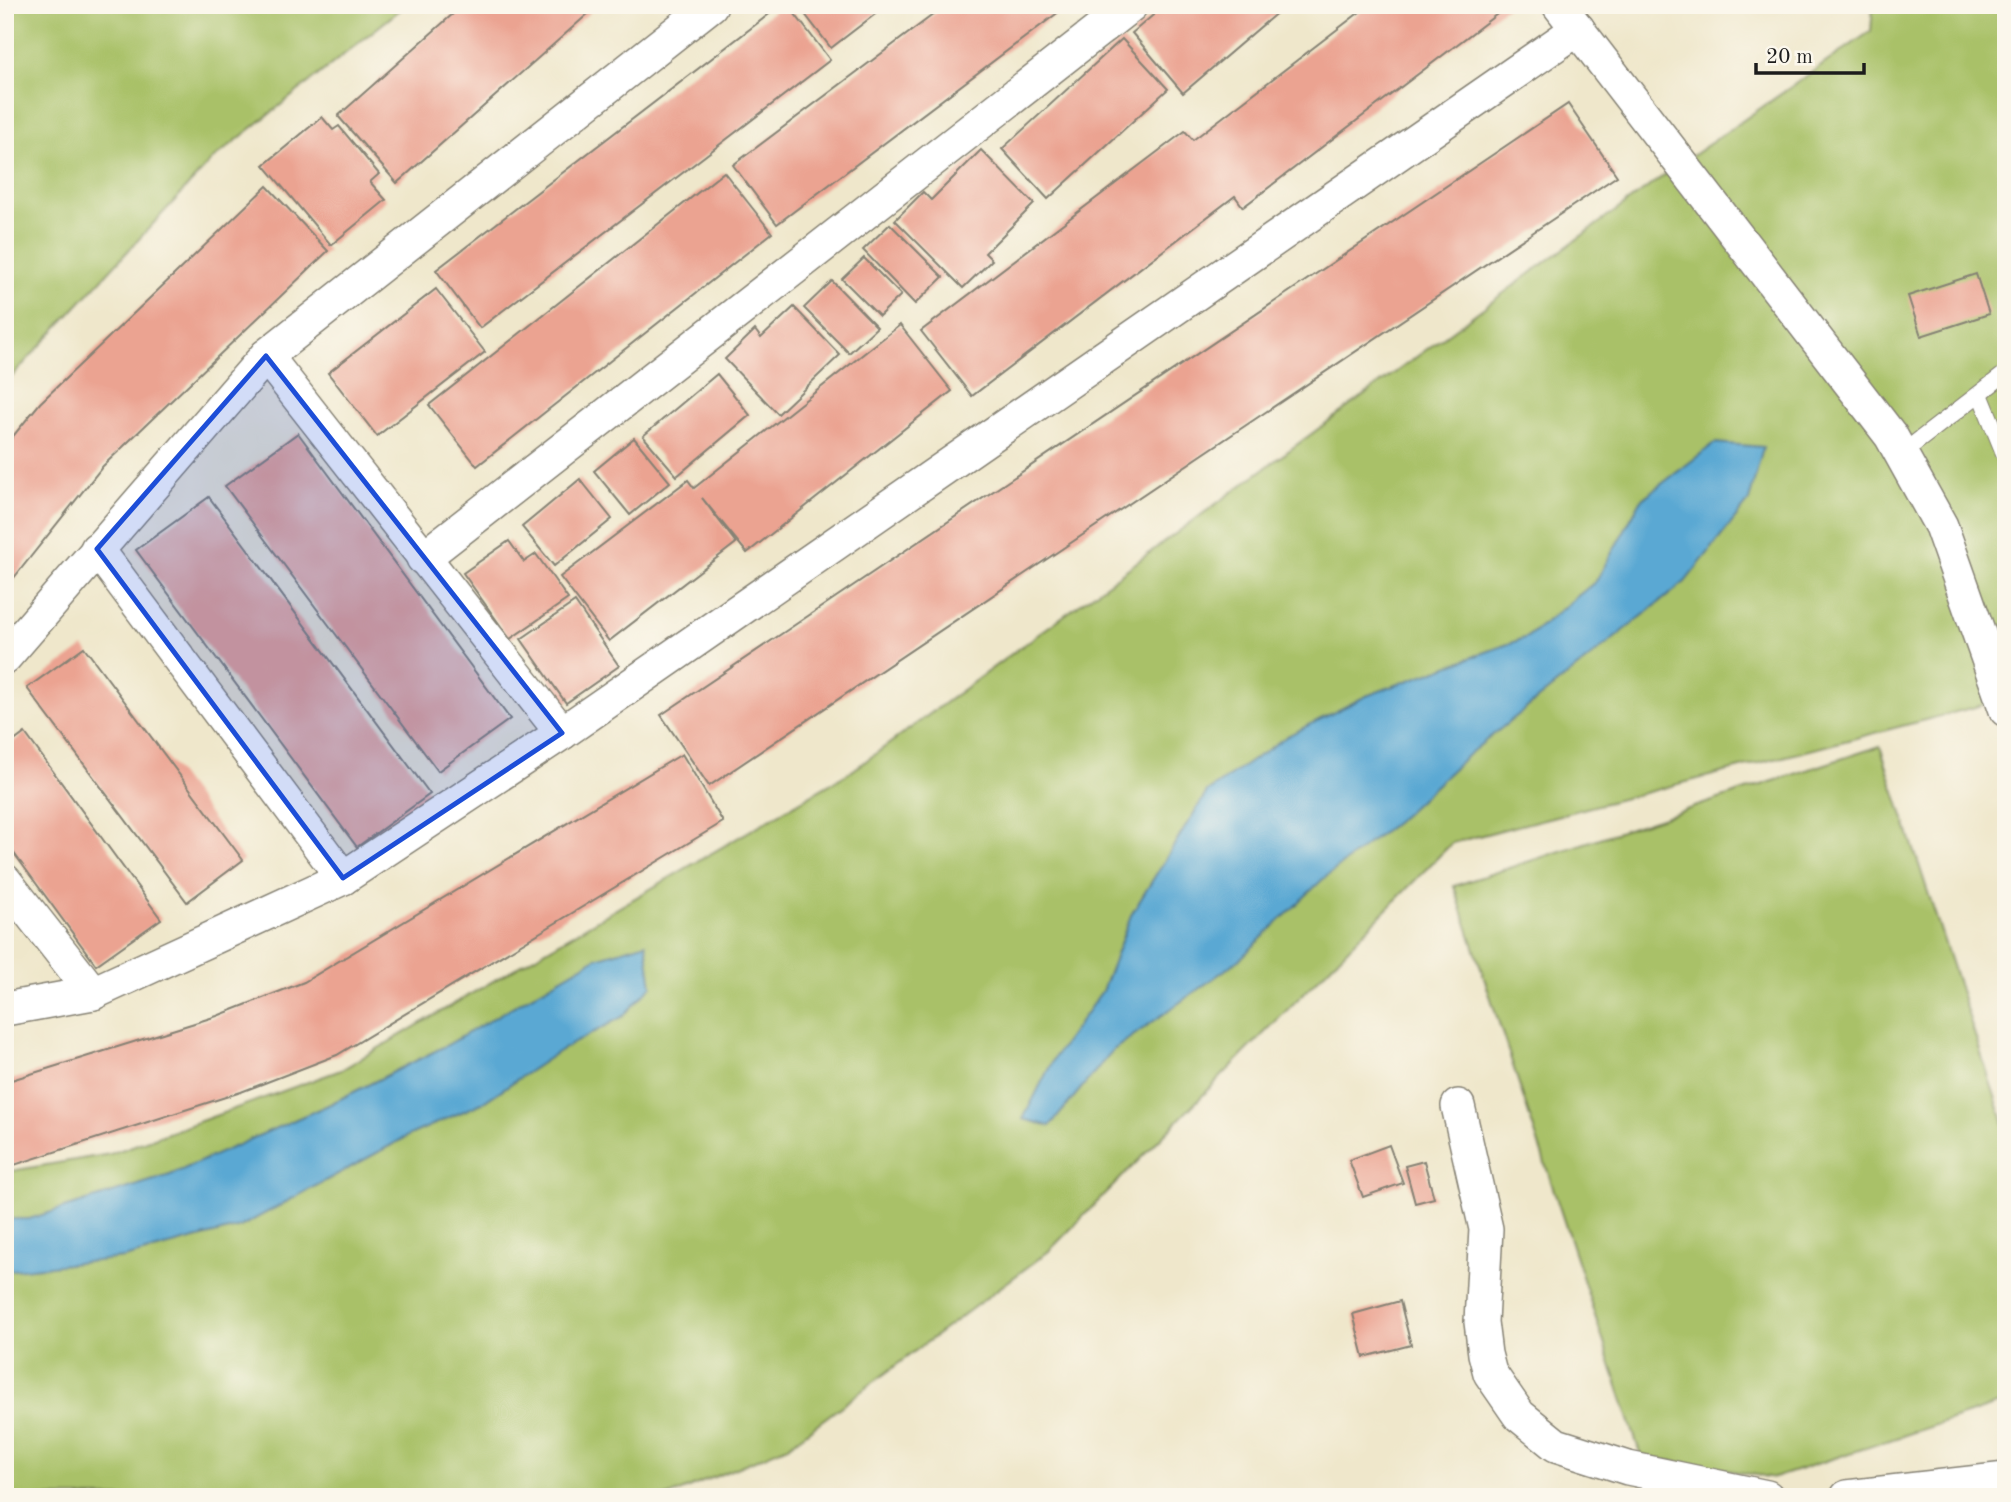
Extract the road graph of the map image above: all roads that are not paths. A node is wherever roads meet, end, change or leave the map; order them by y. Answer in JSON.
{"nodes":[{"id":1,"x":711,"y":5,"type":"edge"},
{"id":2,"x":1131,"y":5,"type":"edge"},
{"id":3,"x":1568,"y":17,"type":"edge"},
{"id":4,"x":267,"y":356,"type":"junction"},
{"id":5,"x":2006,"y":373,"type":"edge"},
{"id":6,"x":1980,"y":394,"type":"junction"},
{"id":7,"x":1901,"y":454,"type":"junction"},
{"id":8,"x":2006,"y":458,"type":"edge"},
{"id":9,"x":97,"y":549,"type":"junction"},
{"id":10,"x":423,"y":558,"type":"junction"},
{"id":11,"x":5,"y":657,"type":"edge"},
{"id":12,"x":2004,"y":699,"type":"edge"},
{"id":13,"x":562,"y":733,"type":"junction"},
{"id":14,"x":343,"y":878,"type":"junction"},
{"id":15,"x":5,"y":881,"type":"edge"},
{"id":16,"x":93,"y":993,"type":"junction"},
{"id":17,"x":5,"y":1009,"type":"edge"},
{"id":18,"x":1458,"y":1106,"type":"dead end"},
{"id":19,"x":2006,"y":1479,"type":"edge"},
{"id":20,"x":1767,"y":1497,"type":"edge"},
{"id":21,"x":1847,"y":1497,"type":"edge"}],
"edges":[{"from":1,"to":4,"type":"street"},
{"from":2,"to":10,"type":"street"},
{"from":3,"to":7,"type":"street"},
{"from":3,"to":13,"type":"street"},
{"from":4,"to":9,"type":"street"},
{"from":4,"to":10,"type":"street"},
{"from":5,"to":6,"type":"lane"},
{"from":6,"to":7,"type":"lane"},
{"from":6,"to":8,"type":"lane"},
{"from":7,"to":12,"type":"street"},
{"from":9,"to":11,"type":"street"},
{"from":9,"to":14,"type":"street"},
{"from":10,"to":13,"type":"street"},
{"from":13,"to":14,"type":"street"},
{"from":14,"to":16,"type":"street"},
{"from":15,"to":16,"type":"street"},
{"from":16,"to":17,"type":"street"},
{"from":18,"to":20,"type":"street"},
{"from":19,"to":21,"type":"street"}]}
